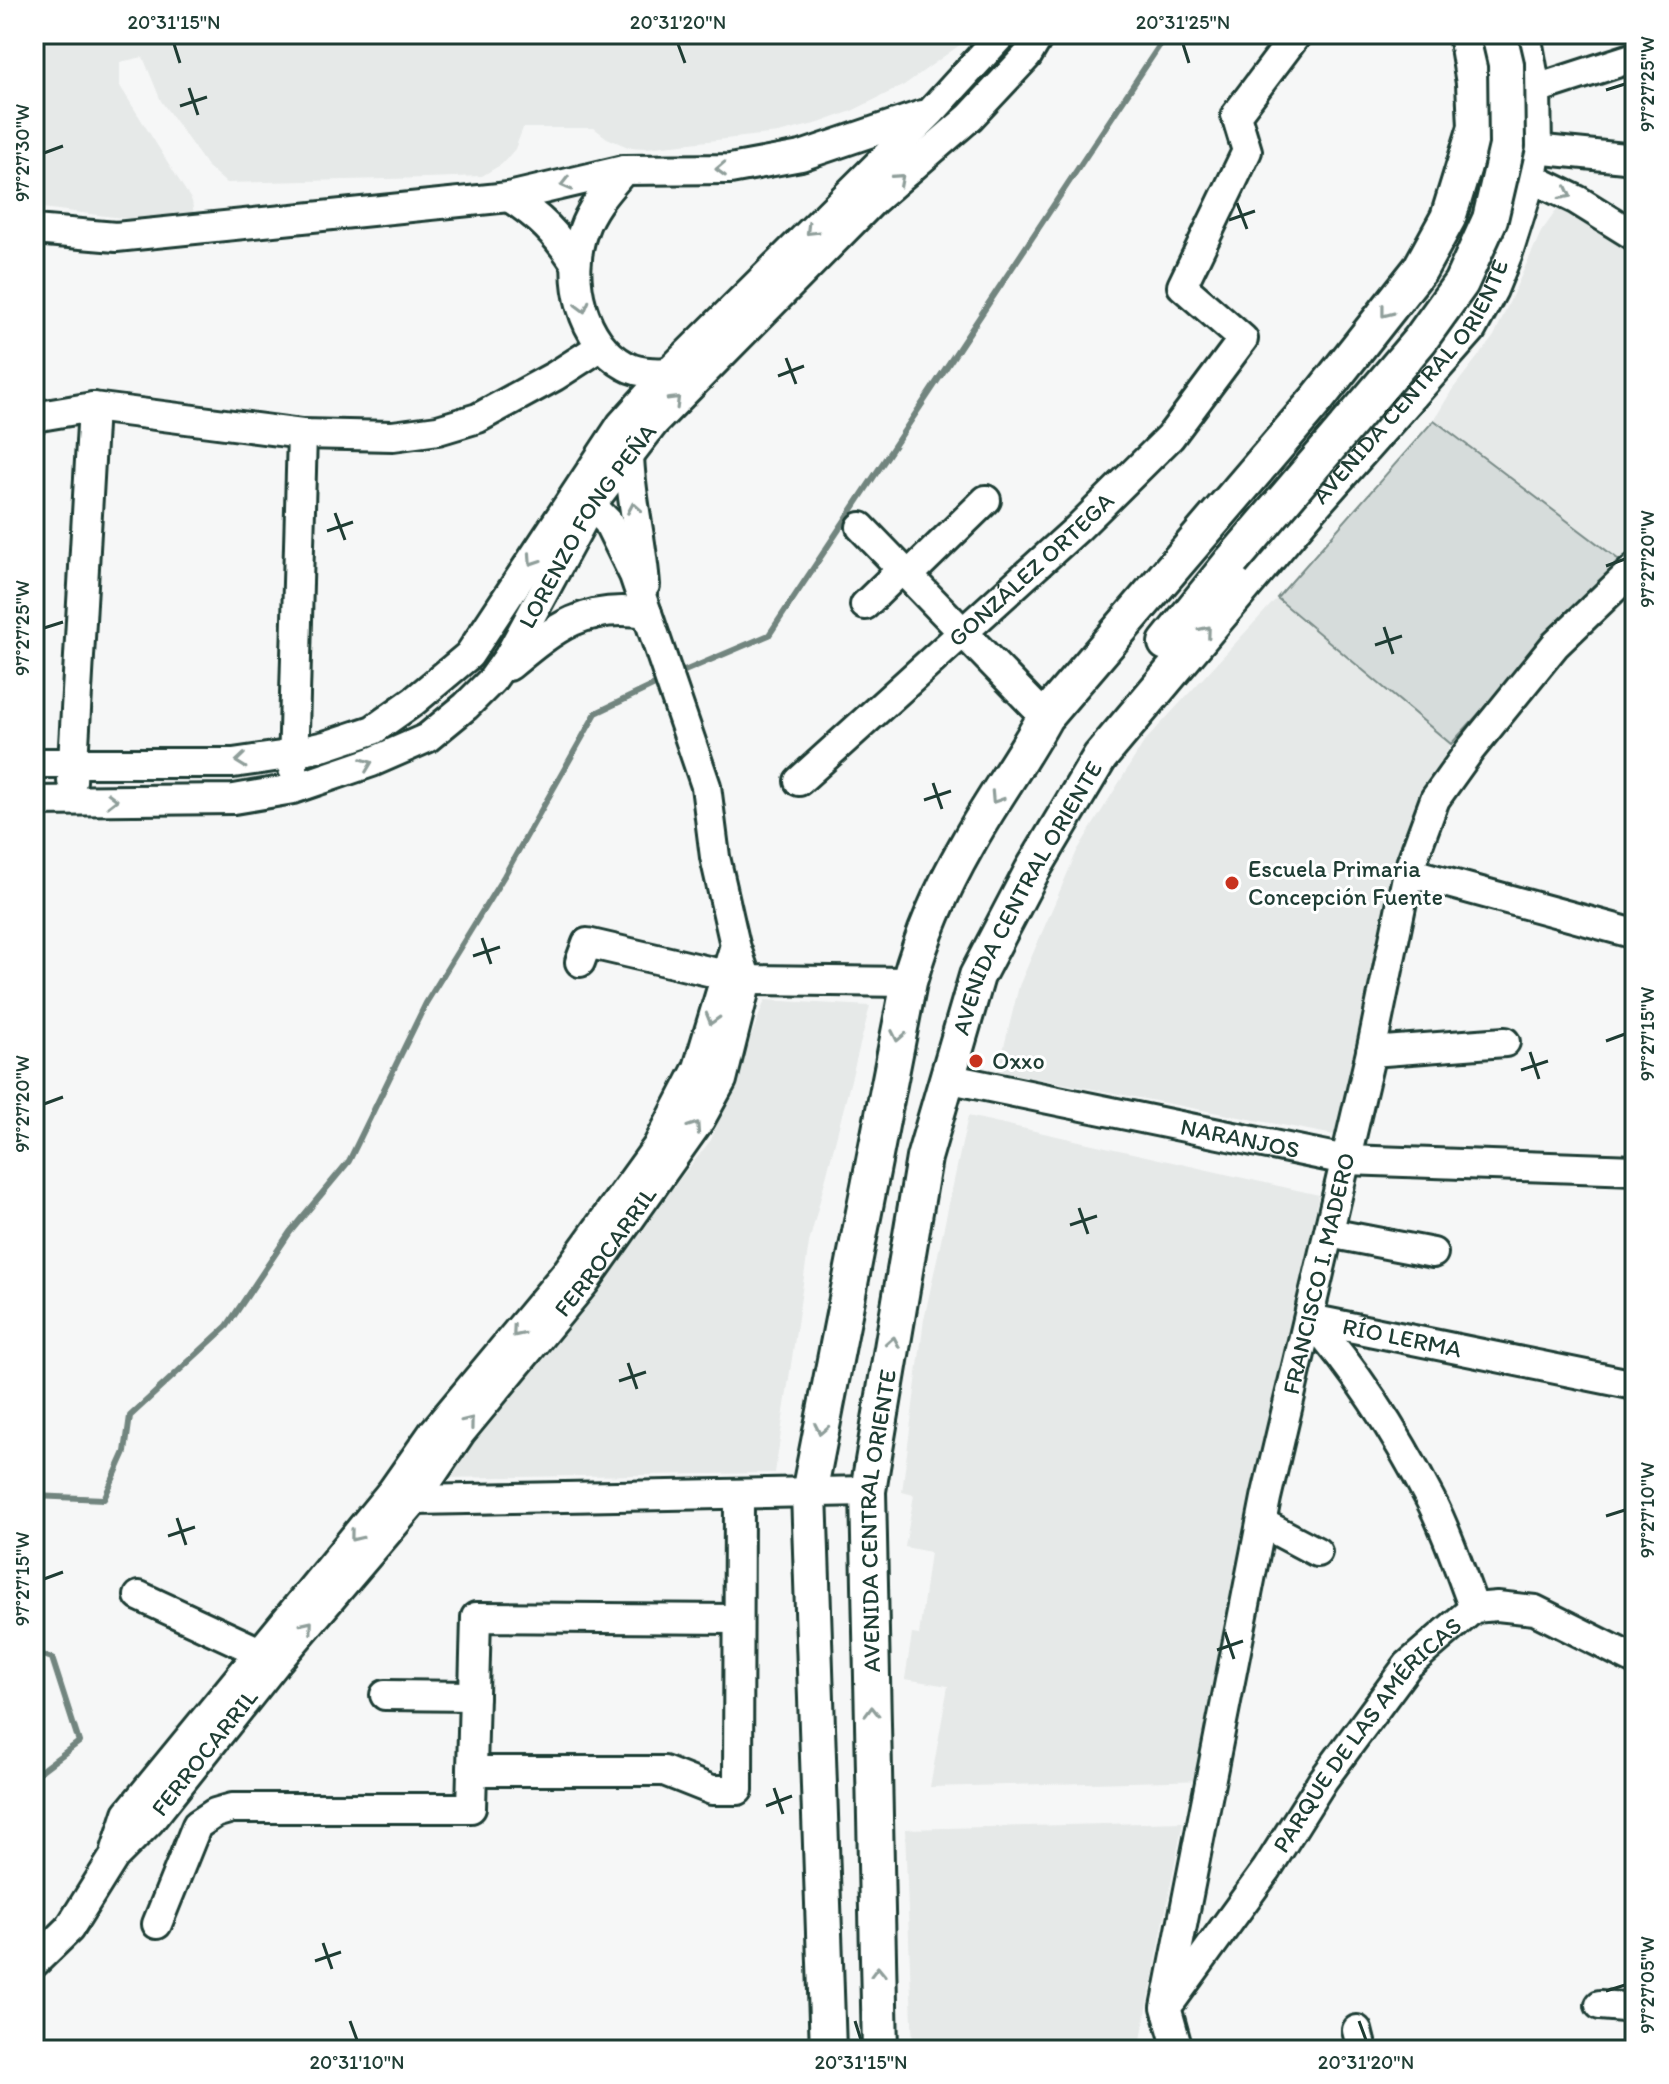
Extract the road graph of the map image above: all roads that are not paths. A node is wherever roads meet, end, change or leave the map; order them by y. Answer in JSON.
{"nodes":[{"id":1,"x":1297,"y":34,"type":"edge"},
{"id":2,"x":1466,"y":34,"type":"edge"},
{"id":3,"x":1481,"y":34,"type":"edge"},
{"id":4,"x":1499,"y":34,"type":"edge"},
{"id":5,"x":1523,"y":34,"type":"edge"},
{"id":6,"x":1000,"y":37,"type":"edge"},
{"id":7,"x":1033,"y":45,"type":"edge"},
{"id":8,"x":1635,"y":57,"type":"edge"},
{"id":9,"x":1533,"y":90,"type":"junction"},
{"id":10,"x":931,"y":112,"type":"junction"},
{"id":11,"x":1473,"y":139,"type":"junction"},
{"id":12,"x":831,"y":147,"type":"junction"},
{"id":13,"x":1635,"y":159,"type":"edge"},
{"id":14,"x":1532,"y":162,"type":"junction"},
{"id":15,"x":624,"y":170,"type":"junction"},
{"id":16,"x":865,"y":194,"type":"junction"},
{"id":17,"x":509,"y":197,"type":"junction"},
{"id":18,"x":34,"y":230,"type":"edge"},
{"id":19,"x":1635,"y":236,"type":"edge"},
{"id":20,"x":576,"y":264,"type":"junction"},
{"id":21,"x":600,"y":347,"type":"junction"},
{"id":22,"x":709,"y":368,"type":"junction"},
{"id":23,"x":668,"y":373,"type":"junction"},
{"id":24,"x":93,"y":407,"type":"junction"},
{"id":25,"x":34,"y":417,"type":"edge"},
{"id":26,"x":302,"y":434,"type":"junction"},
{"id":27,"x":629,"y":454,"type":"junction"},
{"id":28,"x":584,"y":500,"type":"junction"},
{"id":29,"x":986,"y":500,"type":"dead end"},
{"id":30,"x":861,"y":527,"type":"dead end"},
{"id":31,"x":1223,"y":553,"type":"junction"},
{"id":32,"x":1635,"y":568,"type":"edge"},
{"id":33,"x":905,"y":573,"type":"junction"},
{"id":34,"x":865,"y":605,"type":"dead end"},
{"id":35,"x":651,"y":624,"type":"junction"},
{"id":36,"x":963,"y":633,"type":"junction"},
{"id":37,"x":492,"y":680,"type":"junction"},
{"id":38,"x":1045,"y":717,"type":"junction"},
{"id":39,"x":292,"y":753,"type":"junction"},
{"id":40,"x":1021,"y":761,"type":"junction"},
{"id":41,"x":34,"y":763,"type":"edge"},
{"id":42,"x":72,"y":763,"type":"junction"},
{"id":43,"x":799,"y":781,"type":"dead end"},
{"id":44,"x":293,"y":789,"type":"junction"},
{"id":45,"x":72,"y":800,"type":"junction"},
{"id":46,"x":34,"y":801,"type":"edge"},
{"id":47,"x":1408,"y":872,"type":"junction"},
{"id":48,"x":1635,"y":934,"type":"edge"},
{"id":49,"x":580,"y":962,"type":"dead end"},
{"id":50,"x":977,"y":976,"type":"junction"},
{"id":51,"x":736,"y":977,"type":"junction"},
{"id":52,"x":909,"y":982,"type":"junction"},
{"id":53,"x":1505,"y":1042,"type":"dead end"},
{"id":54,"x":1371,"y":1052,"type":"junction"},
{"id":55,"x":946,"y":1078,"type":"junction"},
{"id":56,"x":1346,"y":1160,"type":"junction"},
{"id":57,"x":1635,"y":1170,"type":"edge"},
{"id":58,"x":1329,"y":1233,"type":"junction"},
{"id":59,"x":1433,"y":1253,"type":"dead end"},
{"id":60,"x":1310,"y":1319,"type":"junction"},
{"id":61,"x":1635,"y":1385,"type":"edge"},
{"id":62,"x":868,"y":1491,"type":"junction"},
{"id":63,"x":809,"y":1493,"type":"junction"},
{"id":64,"x":739,"y":1494,"type":"junction"},
{"id":65,"x":403,"y":1496,"type":"junction"},
{"id":66,"x":1262,"y":1523,"type":"junction"},
{"id":67,"x":1317,"y":1552,"type":"dead end"},
{"id":68,"x":139,"y":1596,"type":"dead end"},
{"id":69,"x":1474,"y":1608,"type":"junction"},
{"id":70,"x":738,"y":1619,"type":"junction"},
{"id":71,"x":260,"y":1652,"type":"junction"},
{"id":72,"x":1635,"y":1660,"type":"edge"},
{"id":73,"x":385,"y":1695,"type":"dead end"},
{"id":74,"x":474,"y":1696,"type":"junction"},
{"id":75,"x":472,"y":1771,"type":"junction"},
{"id":76,"x":114,"y":1857,"type":"junction"},
{"id":77,"x":157,"y":1924,"type":"dead end"},
{"id":78,"x":34,"y":1963,"type":"edge"},
{"id":79,"x":1600,"y":2005,"type":"dead end"},
{"id":80,"x":1166,"y":2007,"type":"junction"},
{"id":81,"x":1635,"y":2008,"type":"edge"},
{"id":82,"x":828,"y":2050,"type":"edge"},
{"id":83,"x":880,"y":2050,"type":"edge"},
{"id":84,"x":1178,"y":2050,"type":"edge"}],
"edges":[{"from":1,"to":36,"type":"street","name":"GONZÁLEZ ORTEGA"},
{"from":2,"to":11,"type":"main road"},
{"from":3,"to":31,"type":"main road"},
{"from":4,"to":31,"type":"main road","bridge":true},
{"from":5,"to":9,"type":"main road","name":"AVENIDA CENTRAL ORIENTE"},
{"from":6,"to":7,"type":"street"},
{"from":6,"to":10,"type":"street","name":"LORENZO FONG PEÑA"},
{"from":16,"to":7,"type":"street","name":"LORENZO FONG PEÑA","one_way":true},
{"from":8,"to":9,"type":"street"},
{"from":9,"to":14,"type":"main road","name":"AVENIDA CENTRAL ORIENTE"},
{"from":10,"to":12,"type":"street"},
{"from":10,"to":16,"type":"street","name":"LORENZO FONG PEÑA"},
{"from":11,"to":14,"type":"street"},
{"from":11,"to":38,"type":"main road","one_way":true},
{"from":12,"to":15,"type":"street","one_way":true},
{"from":12,"to":16,"type":"street"},
{"from":13,"to":14,"type":"street"},
{"from":14,"to":19,"type":"street","one_way":true},
{"from":50,"to":14,"type":"main road","name":"AVENIDA CENTRAL ORIENTE","one_way":true},
{"from":15,"to":17,"type":"street","one_way":true},
{"from":15,"to":20,"type":"street"},
{"from":16,"to":22,"type":"street","name":"LORENZO FONG PEÑA"},
{"from":16,"to":23,"type":"street","name":"LORENZO FONG PEÑA","one_way":true},
{"from":17,"to":18,"type":"street"},
{"from":17,"to":20,"type":"street"},
{"from":20,"to":21,"type":"street","one_way":true},
{"from":21,"to":23,"type":"street"},
{"from":21,"to":26,"type":"street"},
{"from":22,"to":23,"type":"street"},
{"from":27,"to":22,"type":"street","name":"LORENZO FONG PEÑA","one_way":true},
{"from":23,"to":28,"type":"street","name":"LORENZO FONG PEÑA"},
{"from":24,"to":25,"type":"street"},
{"from":24,"to":26,"type":"street"},
{"from":24,"to":42,"type":"street"},
{"from":26,"to":39,"type":"street"},
{"from":27,"to":28,"type":"street","name":"LORENZO FONG PEÑA"},
{"from":35,"to":27,"type":"street","name":"FERROCARRIL","one_way":true},
{"from":28,"to":35,"type":"street","name":"FERROCARRIL"},
{"from":28,"to":37,"type":"street","name":"LORENZO FONG PEÑA"},
{"from":28,"to":39,"type":"street","name":"LORENZO FONG PEÑA","one_way":true},
{"from":29,"to":33,"type":"street"},
{"from":30,"to":33,"type":"street"},
{"from":31,"to":40,"type":"main road"},
{"from":31,"to":50,"type":"main road"},
{"from":32,"to":47,"type":"street","name":"FRANCISCO I. MADERO"},
{"from":33,"to":34,"type":"street"},
{"from":33,"to":36,"type":"street"},
{"from":35,"to":37,"type":"street"},
{"from":35,"to":51,"type":"street","name":"FERROCARRIL"},
{"from":36,"to":38,"type":"street"},
{"from":36,"to":43,"type":"street","name":"GONZÁLEZ ORTEGA"},
{"from":44,"to":37,"type":"street","name":"LORENZO FONG PEÑA","one_way":true},
{"from":38,"to":40,"type":"main road"},
{"from":39,"to":42,"type":"street","name":"LORENZO FONG PEÑA","one_way":true},
{"from":39,"to":44,"type":"street"},
{"from":40,"to":52,"type":"main road","one_way":true},
{"from":41,"to":42,"type":"street","name":"LORENZO FONG PEÑA"},
{"from":42,"to":45,"type":"street"},
{"from":45,"to":44,"type":"street","name":"LORENZO FONG PEÑA","one_way":true},
{"from":45,"to":46,"type":"street","name":"LORENZO FONG PEÑA"},
{"from":47,"to":48,"type":"street"},
{"from":47,"to":54,"type":"street","name":"FRANCISCO I. MADERO"},
{"from":49,"to":51,"type":"street"},
{"from":50,"to":55,"type":"main road","name":"AVENIDA CENTRAL ORIENTE"},
{"from":51,"to":52,"type":"street"},
{"from":51,"to":65,"type":"street","name":"FERROCARRIL"},
{"from":52,"to":63,"type":"main road","one_way":true},
{"from":53,"to":54,"type":"street"},
{"from":54,"to":56,"type":"street","name":"FRANCISCO I. MADERO"},
{"from":55,"to":56,"type":"street","name":"NARANJOS"},
{"from":62,"to":55,"type":"main road","name":"AVENIDA CENTRAL ORIENTE","one_way":true},
{"from":56,"to":57,"type":"street","name":"NARANJOS"},
{"from":56,"to":58,"type":"street","name":"FRANCISCO I. MADERO"},
{"from":58,"to":59,"type":"street"},
{"from":58,"to":60,"type":"street","name":"FRANCISCO I. MADERO"},
{"from":60,"to":61,"type":"street","name":"RÍO LERMA"},
{"from":60,"to":66,"type":"street","name":"FRANCISCO I. MADERO"},
{"from":60,"to":69,"type":"street","name":"RÍO LERMA"},
{"from":62,"to":63,"type":"street"},
{"from":83,"to":62,"type":"main road","name":"AVENIDA CENTRAL ORIENTE","one_way":true},
{"from":63,"to":64,"type":"street"},
{"from":63,"to":82,"type":"main road"},
{"from":64,"to":65,"type":"street"},
{"from":64,"to":70,"type":"street"},
{"from":65,"to":71,"type":"street","name":"FERROCARRIL","one_way":true},
{"from":76,"to":65,"type":"street","name":"FERROCARRIL","one_way":true},
{"from":66,"to":67,"type":"street"},
{"from":66,"to":80,"type":"street","name":"FRANCISCO I. MADERO"},
{"from":68,"to":71,"type":"street"},
{"from":69,"to":72,"type":"street","name":"PARQUE DE LAS AMÉRICAS"},
{"from":69,"to":80,"type":"street","name":"PARQUE DE LAS AMÉRICAS"},
{"from":70,"to":74,"type":"street"},
{"from":70,"to":75,"type":"street"},
{"from":71,"to":76,"type":"street","name":"FERROCARRIL"},
{"from":73,"to":74,"type":"street"},
{"from":74,"to":75,"type":"street"},
{"from":75,"to":77,"type":"street"},
{"from":76,"to":78,"type":"street","name":"FERROCARRIL"},
{"from":79,"to":81,"type":"street"},
{"from":80,"to":84,"type":"street","name":"FRANCISCO I. MADERO"}]}
